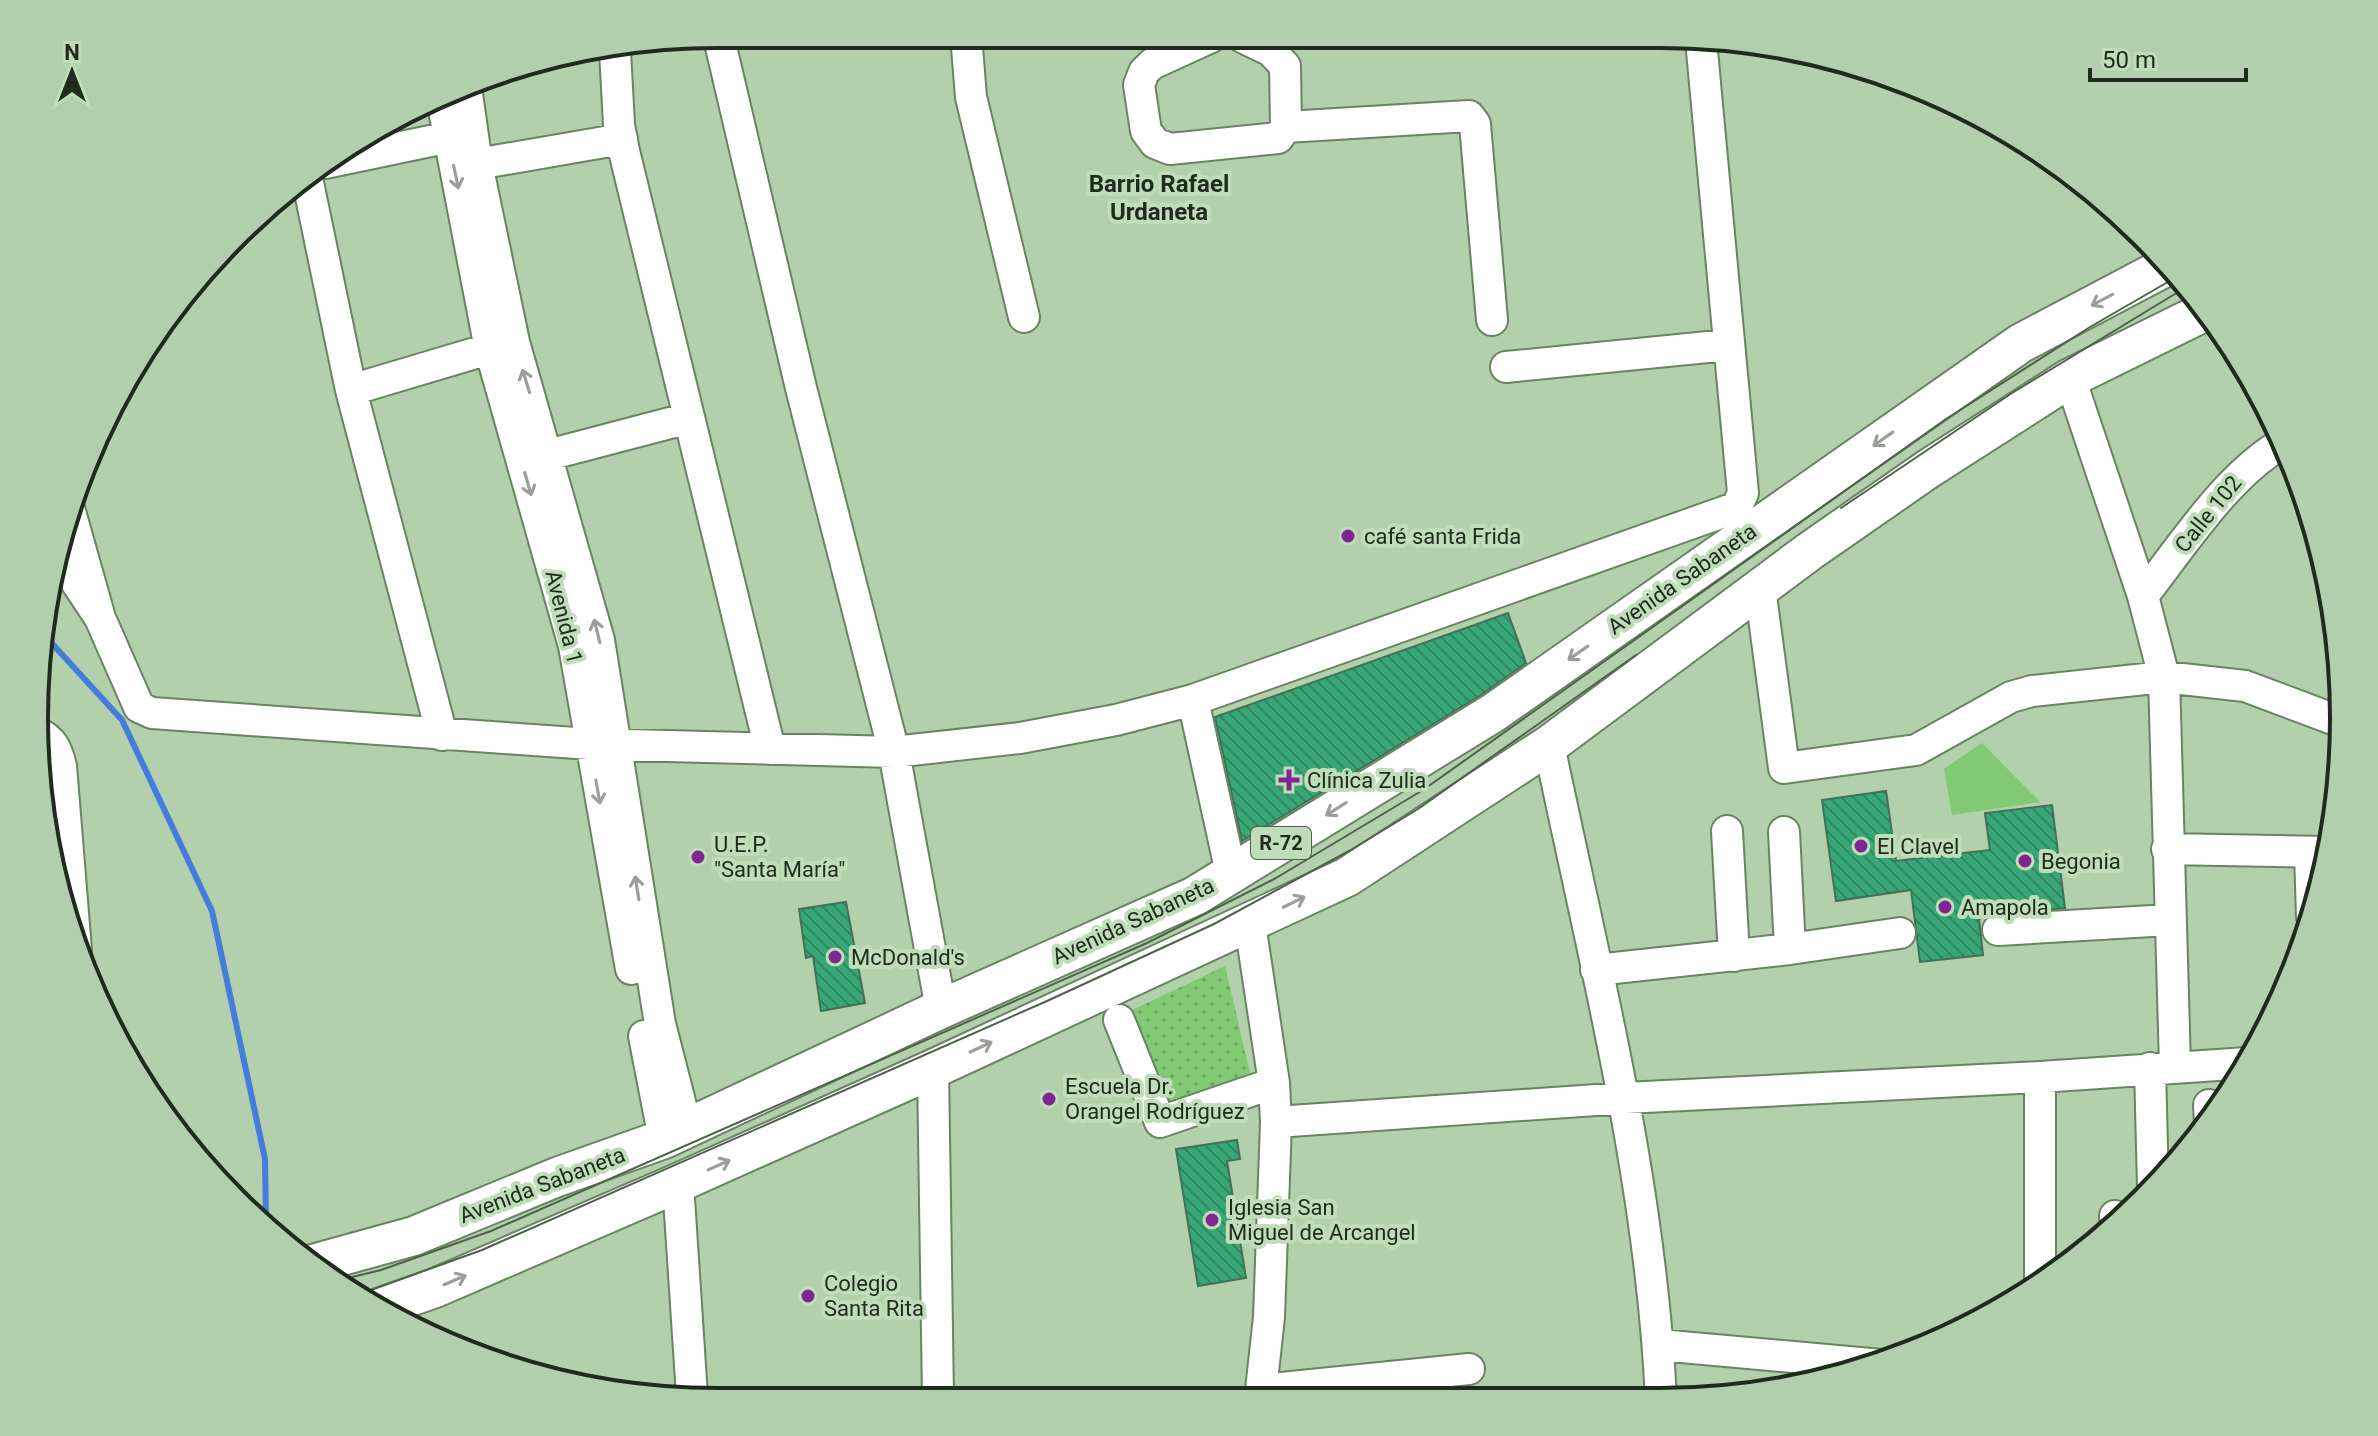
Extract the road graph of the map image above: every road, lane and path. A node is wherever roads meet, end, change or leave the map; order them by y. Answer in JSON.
{"nodes":[{"id":1,"x":721,"y":48,"type":"edge"},
{"id":2,"x":967,"y":48,"type":"edge"},
{"id":3,"x":1187,"y":48,"type":"edge"},
{"id":4,"x":1265,"y":48,"type":"edge"},
{"id":5,"x":1702,"y":49,"type":"edge"},
{"id":6,"x":615,"y":56,"type":"edge"},
{"id":7,"x":465,"y":98,"type":"edge"},
{"id":8,"x":445,"y":106,"type":"edge"},
{"id":9,"x":1286,"y":127,"type":"junction"},
{"id":10,"x":460,"y":135,"type":"junction"},
{"id":11,"x":622,"y":139,"type":"junction"},
{"id":12,"x":352,"y":157,"type":"edge"},
{"id":13,"x":477,"y":164,"type":"junction"},
{"id":14,"x":309,"y":187,"type":"edge"},
{"id":15,"x":2159,"y":270,"type":"edge"},
{"id":16,"x":2196,"y":316,"type":"edge"},
{"id":17,"x":1024,"y":317,"type":"dead end"},
{"id":18,"x":1492,"y":320,"type":"dead end"},
{"id":19,"x":502,"y":345,"type":"junction"},
{"id":20,"x":1728,"y":345,"type":"junction"},
{"id":21,"x":1506,"y":367,"type":"dead end"},
{"id":22,"x":2070,"y":378,"type":"junction"},
{"id":23,"x":351,"y":390,"type":"junction"},
{"id":24,"x":689,"y":418,"type":"junction"},
{"id":25,"x":2273,"y":449,"type":"edge"},
{"id":26,"x":548,"y":455,"type":"junction"},
{"id":27,"x":75,"y":531,"type":"edge"},
{"id":28,"x":556,"y":536,"type":"junction"},
{"id":29,"x":66,"y":567,"type":"edge"},
{"id":30,"x":1760,"y":588,"type":"junction"},
{"id":31,"x":2143,"y":596,"type":"junction"},
{"id":32,"x":100,"y":618,"type":"junction"},
{"id":33,"x":2164,"y":677,"type":"junction"},
{"id":34,"x":1193,"y":700,"type":"junction"},
{"id":35,"x":2330,"y":718,"type":"edge"},
{"id":36,"x":442,"y":735,"type":"junction"},
{"id":37,"x":48,"y":738,"type":"edge"},
{"id":38,"x":602,"y":744,"type":"junction"},
{"id":39,"x":1549,"y":745,"type":"junction"},
{"id":40,"x":770,"y":749,"type":"junction"},
{"id":41,"x":894,"y":752,"type":"junction"},
{"id":42,"x":1727,"y":831,"type":"dead end"},
{"id":43,"x":1784,"y":832,"type":"dead end"},
{"id":44,"x":2167,"y":849,"type":"junction"},
{"id":45,"x":2316,"y":852,"type":"edge"},
{"id":46,"x":1231,"y":873,"type":"junction"},
{"id":47,"x":71,"y":892,"type":"edge"},
{"id":48,"x":2169,"y":920,"type":"junction"},
{"id":49,"x":1250,"y":924,"type":"junction"},
{"id":50,"x":1998,"y":930,"type":"dead end"},
{"id":51,"x":1900,"y":933,"type":"dead end"},
{"id":52,"x":1790,"y":949,"type":"junction"},
{"id":53,"x":1734,"y":956,"type":"junction"},
{"id":54,"x":1596,"y":970,"type":"junction"},
{"id":55,"x":941,"y":1009,"type":"junction"},
{"id":56,"x":1119,"y":1020,"type":"dead end"},
{"id":57,"x":2233,"y":1064,"type":"edge"},
{"id":58,"x":2162,"y":1067,"type":"junction"},
{"id":59,"x":933,"y":1069,"type":"junction"},
{"id":60,"x":2040,"y":1077,"type":"junction"},
{"id":61,"x":1274,"y":1083,"type":"junction"},
{"id":62,"x":1625,"y":1098,"type":"junction"},
{"id":63,"x":1276,"y":1122,"type":"junction"},
{"id":64,"x":675,"y":1134,"type":"junction"},
{"id":65,"x":2154,"y":1170,"type":"edge"},
{"id":66,"x":678,"y":1183,"type":"junction"},
{"id":67,"x":325,"y":1261,"type":"edge"},
{"id":68,"x":2040,"y":1269,"type":"edge"},
{"id":69,"x":392,"y":1303,"type":"edge"},
{"id":70,"x":1659,"y":1345,"type":"junction"},
{"id":71,"x":1844,"y":1362,"type":"edge"},
{"id":72,"x":1469,"y":1369,"type":"dead end"},
{"id":73,"x":691,"y":1387,"type":"edge"},
{"id":74,"x":938,"y":1388,"type":"edge"},
{"id":75,"x":1261,"y":1388,"type":"edge"},
{"id":76,"x":1310,"y":1388,"type":"edge"},
{"id":77,"x":1661,"y":1388,"type":"edge"}],
"edges":[{"from":1,"to":41,"type":"street"},
{"from":2,"to":17,"type":"street"},
{"from":3,"to":9,"type":"street"},
{"from":4,"to":9,"type":"street"},
{"from":5,"to":20,"type":"street"},
{"from":6,"to":11,"type":"street"},
{"from":7,"to":10,"type":"street"},
{"from":8,"to":10,"type":"street","name":"Avenida 1"},
{"from":9,"to":18,"type":"street"},
{"from":10,"to":12,"type":"street"},
{"from":10,"to":13,"type":"street"},
{"from":10,"to":19,"type":"street","name":"Avenida 1","one_way":true},
{"from":11,"to":13,"type":"street"},
{"from":11,"to":24,"type":"street"},
{"from":13,"to":19,"type":"street"},
{"from":14,"to":23,"type":"street"},
{"from":15,"to":46,"type":"main road","name":"Avenida Sabaneta","number":"R-72","one_way":true},
{"from":16,"to":22,"type":"main road","number":"R-72"},
{"from":19,"to":23,"type":"street"},
{"from":26,"to":19,"type":"street","one_way":true},
{"from":19,"to":28,"type":"street","name":"Avenida 1","one_way":true},
{"from":20,"to":21,"type":"street"},
{"from":20,"to":34,"type":"street"},
{"from":22,"to":30,"type":"main road","number":"R-72"},
{"from":22,"to":31,"type":"street"},
{"from":23,"to":36,"type":"street"},
{"from":24,"to":26,"type":"street"},
{"from":24,"to":40,"type":"street"},
{"from":25,"to":31,"type":"street","name":"Calle 102"},
{"from":26,"to":28,"type":"street"},
{"from":27,"to":32,"type":"street"},
{"from":28,"to":38,"type":"street","name":"Avenida 1"},
{"from":29,"to":32,"type":"street"},
{"from":30,"to":33,"type":"street"},
{"from":30,"to":39,"type":"main road","number":"R-72"},
{"from":31,"to":33,"type":"street"},
{"from":32,"to":36,"type":"street"},
{"from":33,"to":35,"type":"street"},
{"from":33,"to":44,"type":"street"},
{"from":34,"to":41,"type":"street"},
{"from":34,"to":46,"type":"street"},
{"from":36,"to":38,"type":"street"},
{"from":37,"to":47,"type":"street"},
{"from":38,"to":40,"type":"street"},
{"from":38,"to":64,"type":"street","name":"Avenida 1"},
{"from":49,"to":39,"type":"main road","number":"R-72","one_way":true},
{"from":39,"to":54,"type":"street"},
{"from":40,"to":41,"type":"street"},
{"from":41,"to":55,"type":"street"},
{"from":42,"to":53,"type":"street"},
{"from":43,"to":52,"type":"street"},
{"from":44,"to":45,"type":"street"},
{"from":44,"to":48,"type":"street"},
{"from":46,"to":55,"type":"main road","name":"Avenida Sabaneta","number":"R-72"},
{"from":48,"to":50,"type":"street"},
{"from":48,"to":58,"type":"street"},
{"from":59,"to":49,"type":"main road","number":"R-72","one_way":true},
{"from":49,"to":61,"type":"street"},
{"from":51,"to":52,"type":"street"},
{"from":52,"to":53,"type":"street"},
{"from":53,"to":54,"type":"street"},
{"from":54,"to":62,"type":"street"},
{"from":55,"to":64,"type":"main road","name":"Avenida Sabaneta","number":"R-72"},
{"from":56,"to":61,"type":"street"},
{"from":57,"to":58,"type":"street"},
{"from":58,"to":60,"type":"street"},
{"from":58,"to":65,"type":"street"},
{"from":66,"to":59,"type":"main road","number":"R-72","one_way":true},
{"from":59,"to":74,"type":"street"},
{"from":60,"to":62,"type":"street"},
{"from":60,"to":68,"type":"street"},
{"from":61,"to":63,"type":"street"},
{"from":62,"to":63,"type":"street"},
{"from":62,"to":70,"type":"street"},
{"from":63,"to":75,"type":"street"},
{"from":64,"to":67,"type":"main road","name":"Avenida Sabaneta","number":"R-72"},
{"from":69,"to":66,"type":"main road","number":"R-72","one_way":true},
{"from":66,"to":73,"type":"street"},
{"from":70,"to":71,"type":"street"},
{"from":70,"to":77,"type":"street"},
{"from":72,"to":76,"type":"street"}]}
